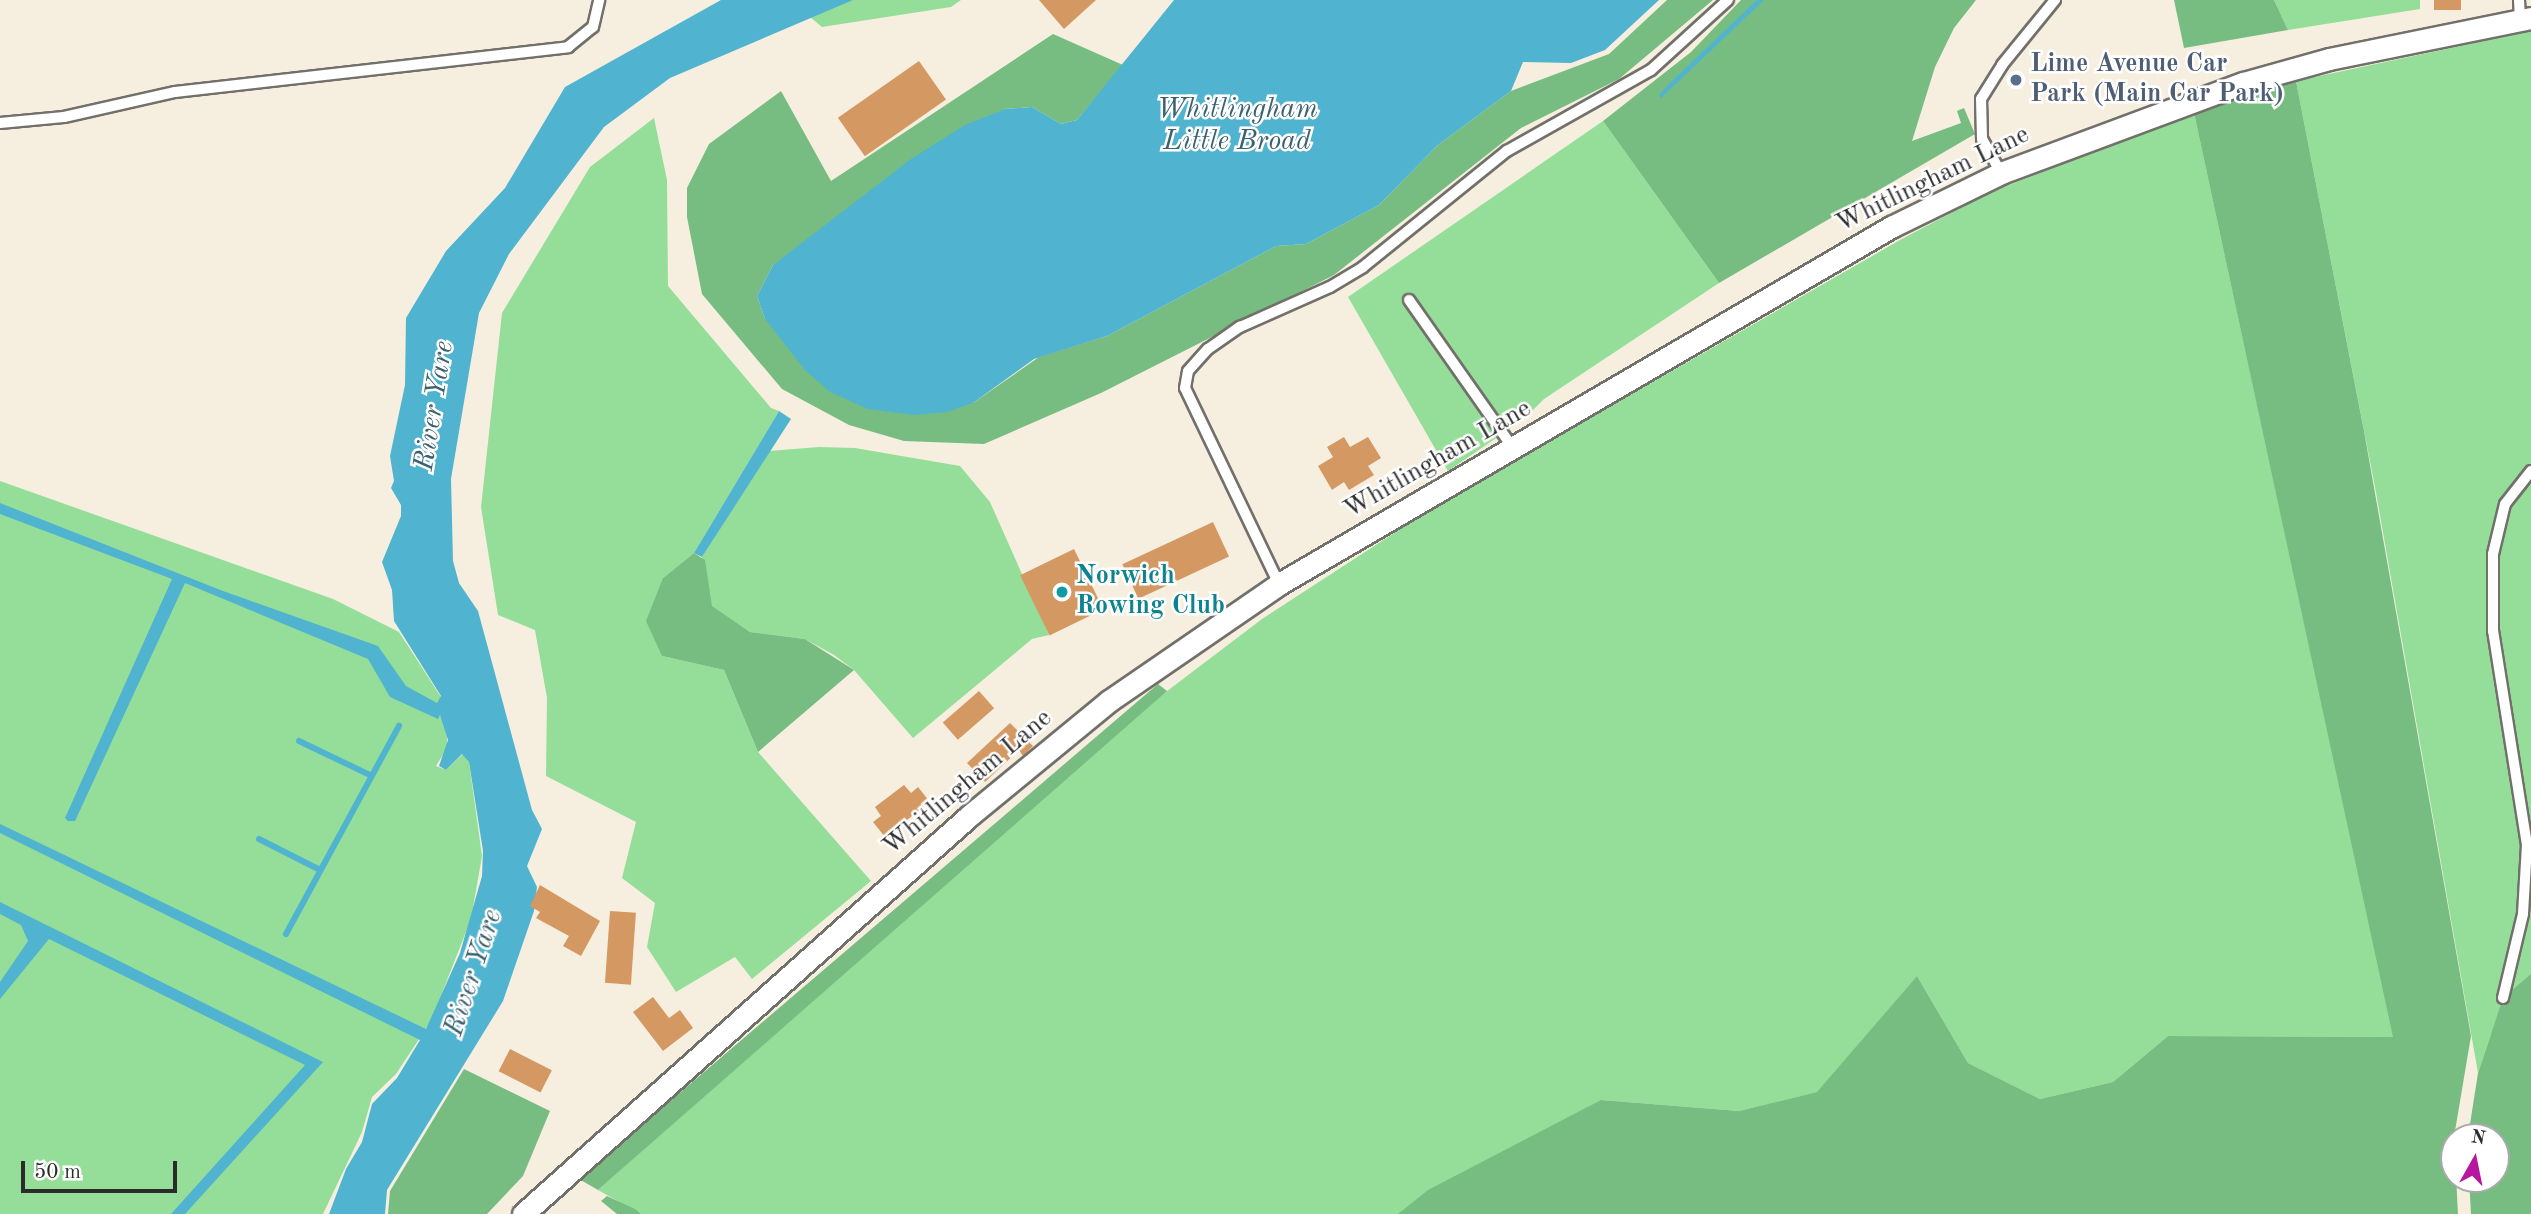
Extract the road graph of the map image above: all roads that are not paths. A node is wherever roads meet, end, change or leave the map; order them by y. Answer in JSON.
{"nodes":[{"id":1,"x":599,"y":0,"type":"edge"},
{"id":2,"x":1728,"y":0,"type":"edge"},
{"id":3,"x":2055,"y":0,"type":"edge"},
{"id":4,"x":2523,"y":13,"type":"edge"},
{"id":5,"x":0,"y":123,"type":"edge"},
{"id":6,"x":2001,"y":173,"type":"junction"},
{"id":7,"x":1409,"y":300,"type":"dead end"},
{"id":8,"x":1513,"y":448,"type":"junction"},
{"id":9,"x":2531,"y":471,"type":"edge"},
{"id":10,"x":1279,"y":584,"type":"junction"},
{"id":11,"x":2503,"y":998,"type":"dead end"},
{"id":12,"x":523,"y":1214,"type":"edge"}],
"edges":[{"from":1,"to":5,"type":"lane"},
{"from":2,"to":10,"type":"lane"},
{"from":3,"to":6,"type":"lane"},
{"from":4,"to":6,"type":"street","name":"Whitlingham Lane"},
{"from":6,"to":8,"type":"street","name":"Whitlingham Lane"},
{"from":7,"to":8,"type":"lane"},
{"from":8,"to":10,"type":"street","name":"Whitlingham Lane"},
{"from":9,"to":11,"type":"lane"},
{"from":10,"to":12,"type":"street","name":"Whitlingham Lane"}]}
